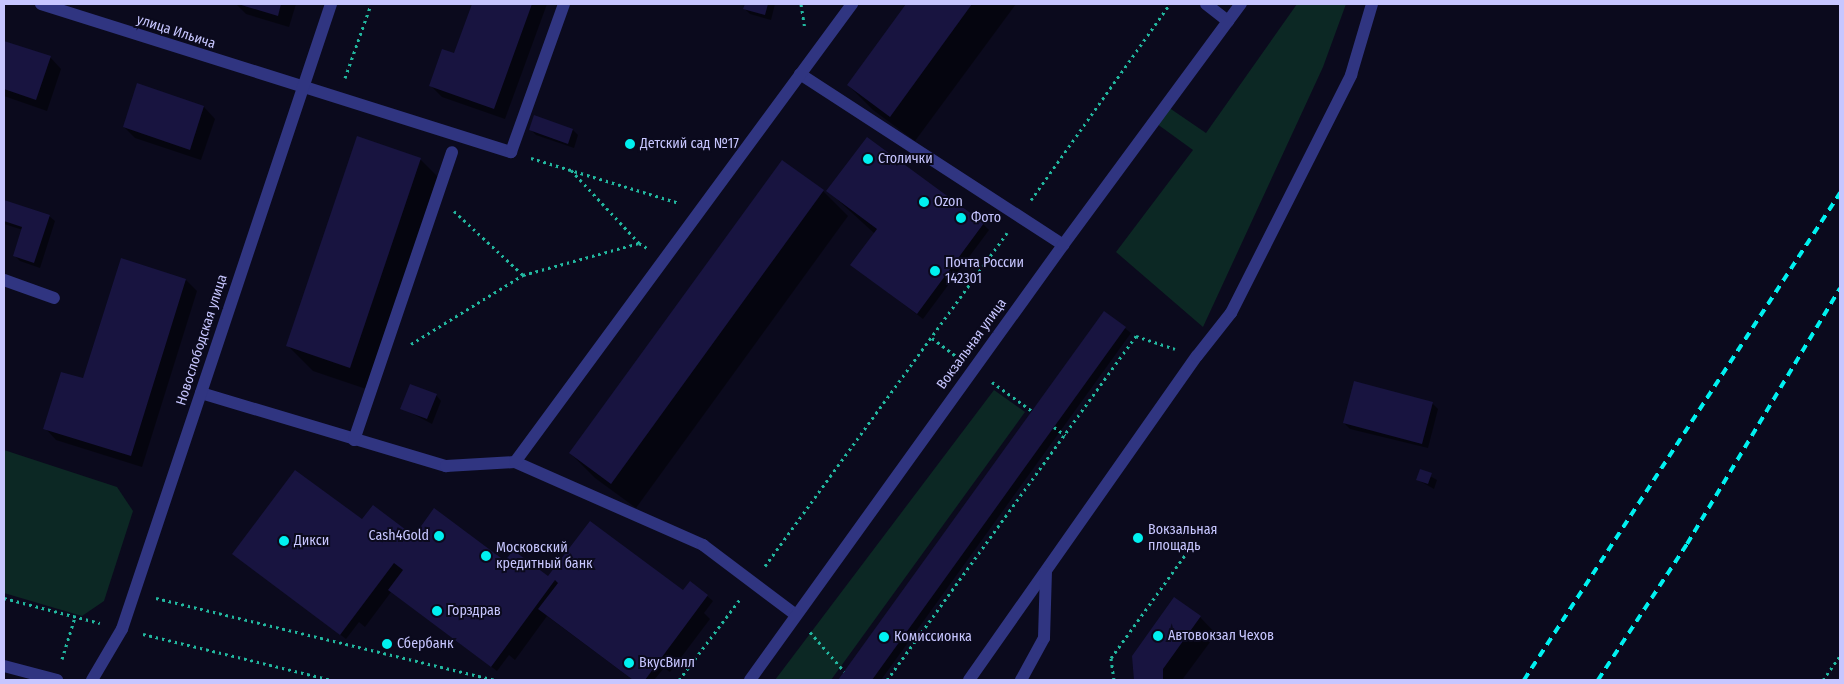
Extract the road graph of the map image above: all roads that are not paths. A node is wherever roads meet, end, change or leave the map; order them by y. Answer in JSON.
{"nodes":[{"id":1,"x":41,"y":4,"type":"edge"},
{"id":2,"x":331,"y":4,"type":"edge"},
{"id":3,"x":564,"y":4,"type":"edge"},
{"id":4,"x":852,"y":4,"type":"edge"},
{"id":5,"x":1206,"y":4,"type":"edge"},
{"id":6,"x":1241,"y":4,"type":"edge"},
{"id":7,"x":1372,"y":4,"type":"edge"},
{"id":8,"x":1228,"y":21,"type":"junction"},
{"id":9,"x":800,"y":74,"type":"junction"},
{"id":10,"x":302,"y":88,"type":"junction"},
{"id":11,"x":452,"y":152,"type":"dead end"},
{"id":12,"x":1063,"y":244,"type":"junction"},
{"id":13,"x":4,"y":280,"type":"edge"},
{"id":14,"x":54,"y":298,"type":"dead end"},
{"id":15,"x":200,"y":393,"type":"junction"},
{"id":16,"x":354,"y":440,"type":"junction"},
{"id":17,"x":515,"y":462,"type":"junction"},
{"id":18,"x":1046,"y":572,"type":"junction"},
{"id":19,"x":796,"y":615,"type":"junction"},
{"id":20,"x":4,"y":666,"type":"edge"},
{"id":21,"x":56,"y":680,"type":"edge"},
{"id":22,"x":92,"y":680,"type":"edge"},
{"id":23,"x":750,"y":680,"type":"edge"},
{"id":24,"x":969,"y":680,"type":"edge"},
{"id":25,"x":1021,"y":680,"type":"edge"}],
"edges":[{"from":1,"to":10,"type":"street","name":"улица Ильича"},
{"from":2,"to":10,"type":"street","name":"Новослободская улица"},
{"from":3,"to":10,"type":"street","name":"улица Ильича"},
{"from":4,"to":9,"type":"street"},
{"from":5,"to":8,"type":"street"},
{"from":6,"to":8,"type":"street","name":"Вокзальная улица"},
{"from":7,"to":18,"type":"street"},
{"from":8,"to":12,"type":"street","name":"Вокзальная улица"},
{"from":9,"to":12,"type":"street"},
{"from":9,"to":17,"type":"street"},
{"from":10,"to":15,"type":"street","name":"Новослободская улица"},
{"from":11,"to":16,"type":"street"},
{"from":12,"to":19,"type":"street","name":"Вокзальная улица"},
{"from":13,"to":14,"type":"street"},
{"from":15,"to":16,"type":"street"},
{"from":15,"to":22,"type":"street","name":"Новослободская улица"},
{"from":16,"to":17,"type":"street"},
{"from":17,"to":19,"type":"street"},
{"from":18,"to":24,"type":"street"},
{"from":18,"to":25,"type":"street"},
{"from":19,"to":23,"type":"street","name":"Вокзальная улица"},
{"from":20,"to":21,"type":"street"}]}
